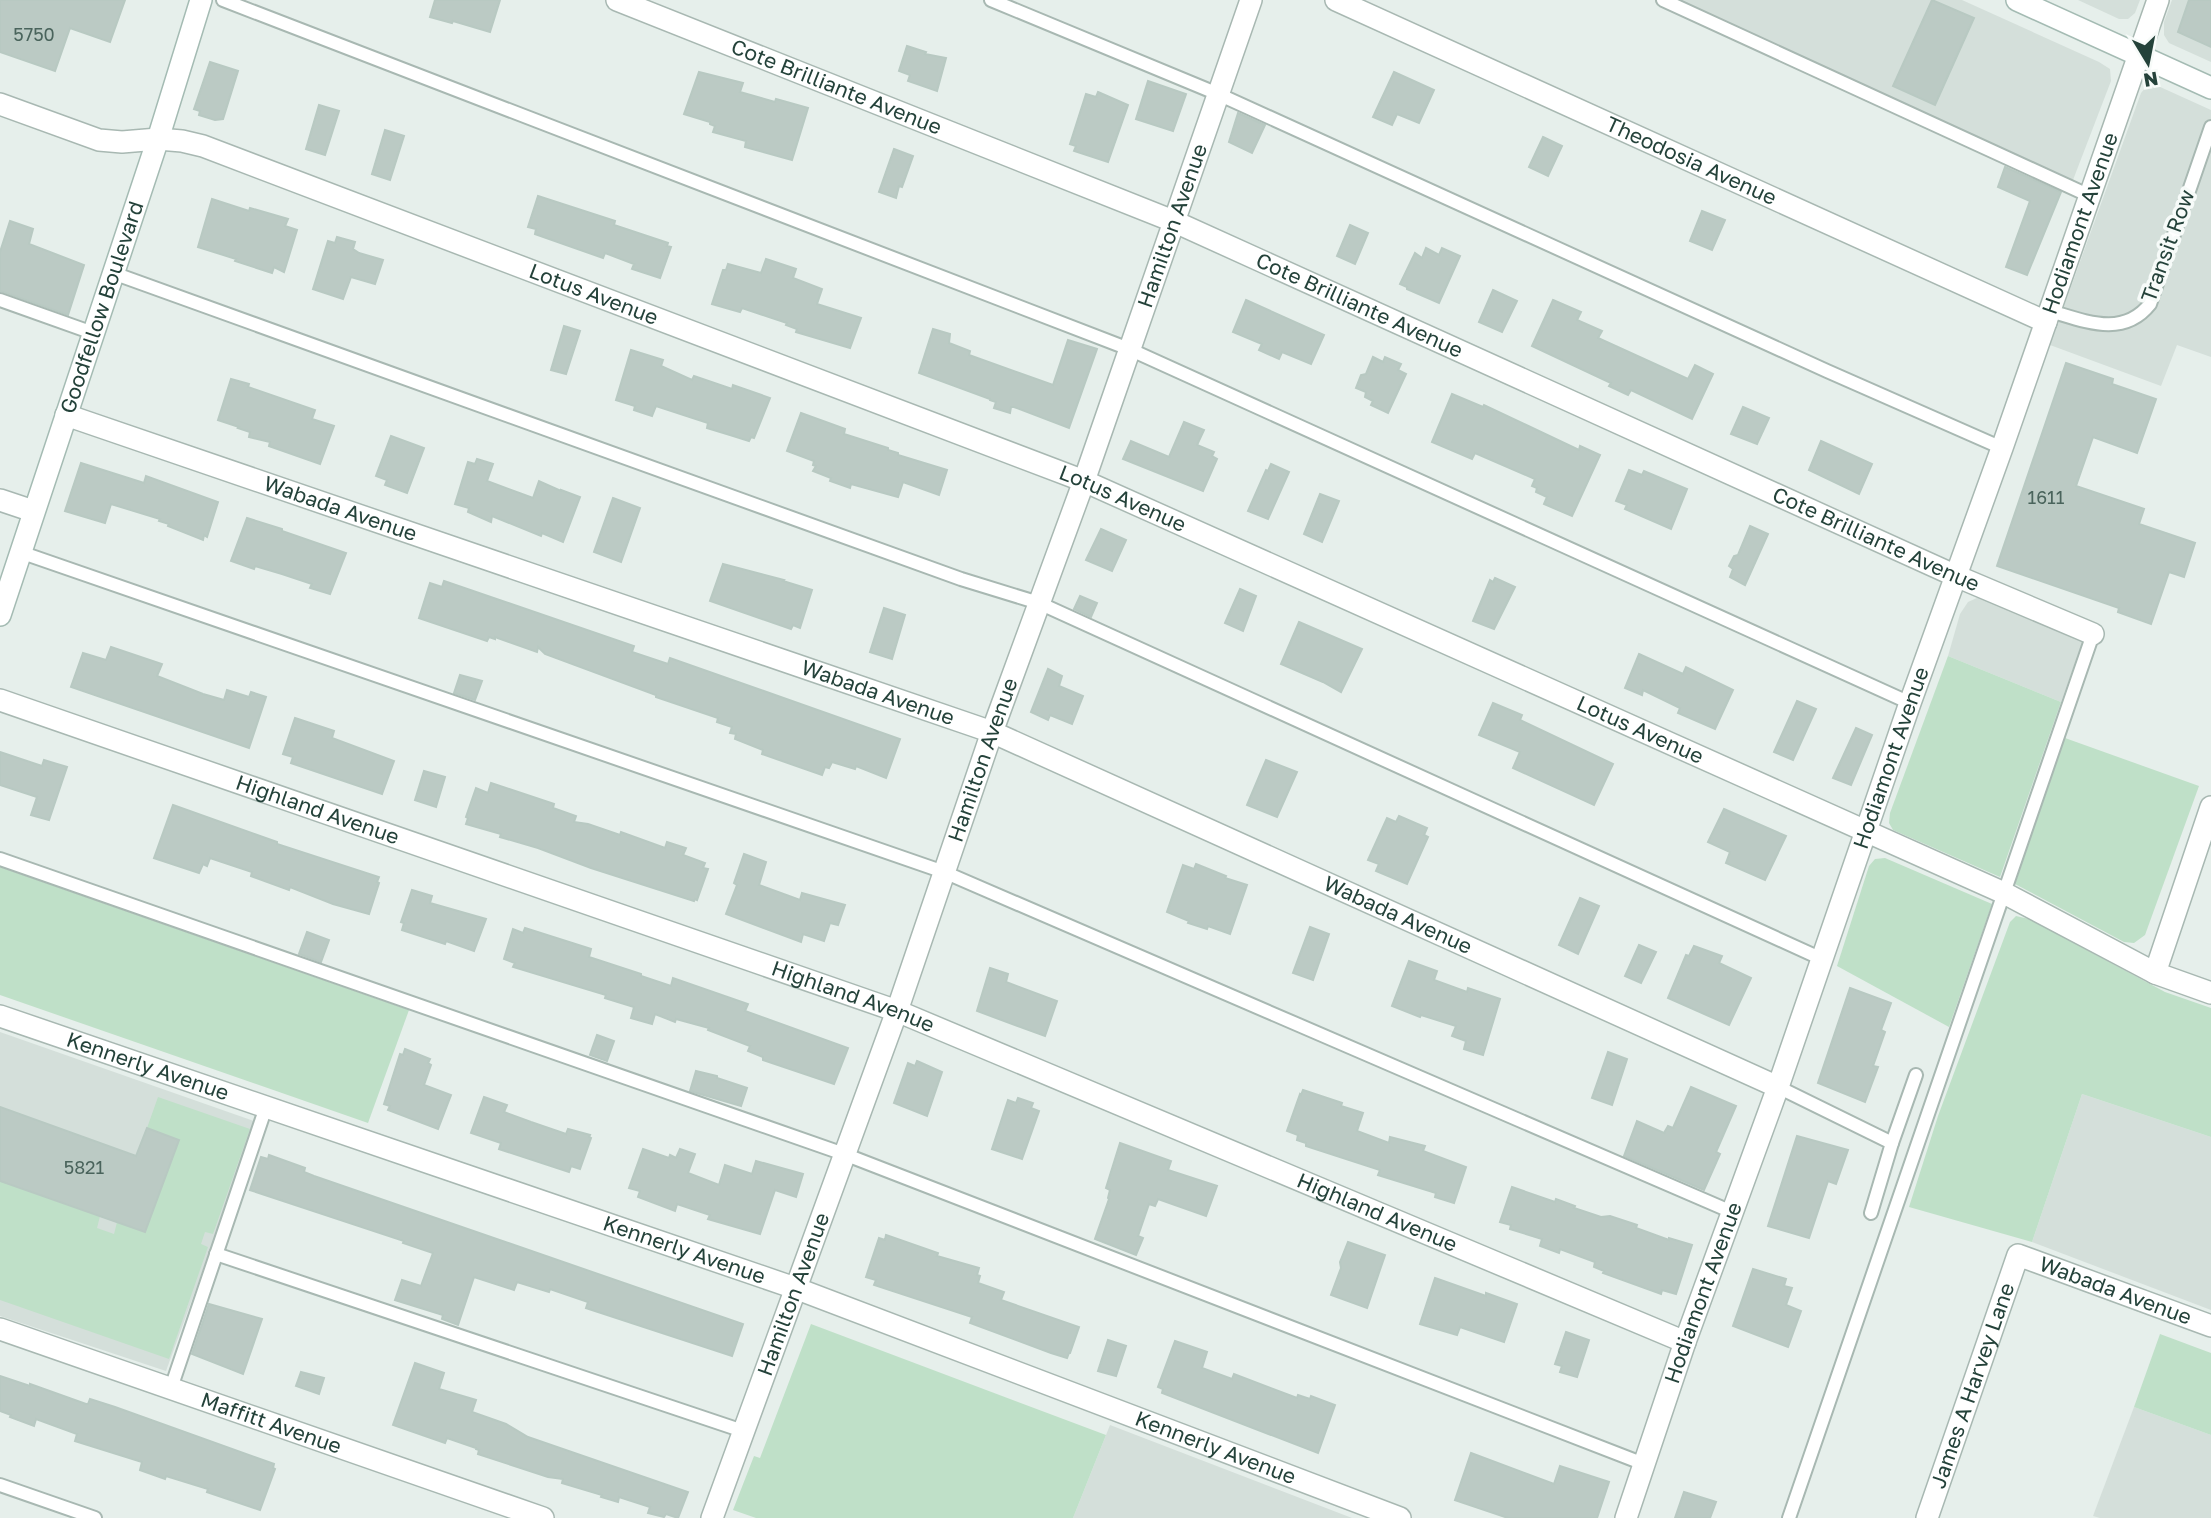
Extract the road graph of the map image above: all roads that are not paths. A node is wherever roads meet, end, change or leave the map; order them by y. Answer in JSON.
{"nodes":[{"id":1,"x":201,"y":0,"type":"edge"},
{"id":2,"x":223,"y":0,"type":"edge"},
{"id":3,"x":617,"y":0,"type":"edge"},
{"id":4,"x":991,"y":0,"type":"edge"},
{"id":5,"x":1251,"y":0,"type":"edge"},
{"id":6,"x":1336,"y":0,"type":"edge"},
{"id":7,"x":1662,"y":0,"type":"edge"},
{"id":8,"x":2017,"y":0,"type":"edge"},
{"id":9,"x":2158,"y":0,"type":"edge"},
{"id":10,"x":2138,"y":56,"type":"junction"},
{"id":11,"x":2211,"y":88,"type":"edge"},
{"id":12,"x":1218,"y":94,"type":"junction"},
{"id":13,"x":0,"y":104,"type":"edge"},
{"id":14,"x":2211,"y":127,"type":"edge"},
{"id":15,"x":158,"y":139,"type":"junction"},
{"id":16,"x":2090,"y":196,"type":"junction"},
{"id":17,"x":1173,"y":221,"type":"junction"},
{"id":18,"x":113,"y":273,"type":"junction"},
{"id":19,"x":0,"y":300,"type":"edge"},
{"id":20,"x":2048,"y":316,"type":"junction"},
{"id":21,"x":93,"y":333,"type":"junction"},
{"id":22,"x":1129,"y":349,"type":"junction"},
{"id":23,"x":66,"y":415,"type":"junction"},
{"id":24,"x":2002,"y":448,"type":"junction"},
{"id":25,"x":1084,"y":481,"type":"junction"},
{"id":26,"x":0,"y":499,"type":"edge"},
{"id":27,"x":33,"y":511,"type":"junction"},
{"id":28,"x":20,"y":552,"type":"junction"},
{"id":29,"x":1956,"y":576,"type":"junction"},
{"id":30,"x":1039,"y":603,"type":"junction"},
{"id":31,"x":0,"y":615,"type":"edge"},
{"id":32,"x":2093,"y":634,"type":"joint"},
{"id":33,"x":0,"y":700,"type":"edge"},
{"id":34,"x":1910,"y":703,"type":"junction"},
{"id":35,"x":992,"y":732,"type":"junction"},
{"id":36,"x":2211,"y":807,"type":"edge"},
{"id":37,"x":1866,"y":831,"type":"junction"},
{"id":38,"x":2203,"y":856,"type":"edge"},
{"id":39,"x":0,"y":859,"type":"edge"},
{"id":40,"x":944,"y":872,"type":"junction"},
{"id":41,"x":2004,"y":893,"type":"junction"},
{"id":42,"x":1822,"y":959,"type":"junction"},
{"id":43,"x":2155,"y":973,"type":"junction"},
{"id":44,"x":2211,"y":993,"type":"edge"},
{"id":45,"x":897,"y":1011,"type":"junction"},
{"id":46,"x":0,"y":1016,"type":"edge"},
{"id":47,"x":1916,"y":1075,"type":"dead end"},
{"id":48,"x":1778,"y":1087,"type":"junction"},
{"id":49,"x":267,"y":1107,"type":"junction"},
{"id":50,"x":1892,"y":1143,"type":"junction"},
{"id":51,"x":844,"y":1154,"type":"junction"},
{"id":52,"x":1732,"y":1212,"type":"junction"},
{"id":53,"x":1871,"y":1213,"type":"dead end"},
{"id":54,"x":216,"y":1254,"type":"junction"},
{"id":55,"x":2018,"y":1255,"type":"joint"},
{"id":56,"x":795,"y":1288,"type":"junction"},
{"id":57,"x":2211,"y":1326,"type":"edge"},
{"id":58,"x":0,"y":1329,"type":"edge"},
{"id":59,"x":1685,"y":1342,"type":"junction"},
{"id":60,"x":171,"y":1388,"type":"junction"},
{"id":61,"x":743,"y":1431,"type":"junction"},
{"id":62,"x":1644,"y":1464,"type":"junction"},
{"id":63,"x":0,"y":1485,"type":"edge"},
{"id":64,"x":95,"y":1518,"type":"edge"},
{"id":65,"x":543,"y":1518,"type":"edge"},
{"id":66,"x":712,"y":1518,"type":"edge"},
{"id":67,"x":1400,"y":1518,"type":"edge"},
{"id":68,"x":1626,"y":1518,"type":"edge"},
{"id":69,"x":1789,"y":1518,"type":"edge"},
{"id":70,"x":1927,"y":1518,"type":"edge"}],
"edges":[{"from":1,"to":15,"type":"street","name":"Goodfellow Boulevard"},
{"from":2,"to":22,"type":"lane"},
{"from":3,"to":17,"type":"street","name":"Cote Brilliante Avenue"},
{"from":4,"to":12,"type":"lane"},
{"from":5,"to":12,"type":"street","name":"Hamilton Avenue"},
{"from":6,"to":20,"type":"street","name":"Theodosia Avenue"},
{"from":7,"to":16,"type":"lane"},
{"from":8,"to":10,"type":"street"},
{"from":9,"to":10,"type":"street","name":"Hodiamont Avenue"},
{"from":10,"to":11,"type":"street"},
{"from":10,"to":16,"type":"street","name":"Hodiamont Avenue"},
{"from":12,"to":17,"type":"street","name":"Hamilton Avenue"},
{"from":12,"to":24,"type":"lane"},
{"from":13,"to":15,"type":"street","name":"Lotus Avenue"},
{"from":14,"to":20,"type":"lane","name":"Transit Row"},
{"from":15,"to":18,"type":"street","name":"Goodfellow Boulevard"},
{"from":15,"to":25,"type":"street","name":"Lotus Avenue"},
{"from":16,"to":20,"type":"street","name":"Hodiamont Avenue"},
{"from":17,"to":22,"type":"street","name":"Hamilton Avenue"},
{"from":17,"to":29,"type":"street","name":"Cote Brilliante Avenue"},
{"from":18,"to":21,"type":"street","name":"Goodfellow Boulevard"},
{"from":18,"to":30,"type":"lane"},
{"from":19,"to":21,"type":"lane"},
{"from":20,"to":24,"type":"street","name":"Hodiamont Avenue"},
{"from":21,"to":23,"type":"street","name":"Goodfellow Boulevard"},
{"from":22,"to":25,"type":"street","name":"Hamilton Avenue"},
{"from":22,"to":34,"type":"lane"},
{"from":23,"to":27,"type":"street","name":"Goodfellow Boulevard"},
{"from":23,"to":35,"type":"street","name":"Wabada Avenue"},
{"from":24,"to":29,"type":"street","name":"Hodiamont Avenue"},
{"from":25,"to":30,"type":"street","name":"Hamilton Avenue"},
{"from":25,"to":37,"type":"street","name":"Lotus Avenue"},
{"from":26,"to":27,"type":"street"},
{"from":27,"to":28,"type":"street","name":"Goodfellow Boulevard"},
{"from":28,"to":31,"type":"street","name":"Goodfellow Boulevard"},
{"from":28,"to":40,"type":"lane"},
{"from":29,"to":32,"type":"street","name":"Cote Brilliante Avenue"},
{"from":29,"to":34,"type":"street","name":"Hodiamont Avenue"},
{"from":30,"to":35,"type":"street","name":"Hamilton Avenue"},
{"from":30,"to":42,"type":"lane"},
{"from":32,"to":41,"type":"lane"},
{"from":33,"to":45,"type":"street","name":"Highland Avenue"},
{"from":34,"to":37,"type":"street","name":"Hodiamont Avenue"},
{"from":35,"to":40,"type":"street","name":"Hamilton Avenue"},
{"from":35,"to":48,"type":"street","name":"Wabada Avenue"},
{"from":36,"to":38,"type":"street"},
{"from":37,"to":41,"type":"street","name":"Lotus Avenue"},
{"from":37,"to":42,"type":"street","name":"Hodiamont Avenue"},
{"from":38,"to":43,"type":"street"},
{"from":39,"to":51,"type":"lane"},
{"from":40,"to":45,"type":"street","name":"Hamilton Avenue"},
{"from":40,"to":52,"type":"lane"},
{"from":41,"to":43,"type":"street","name":"Lotus Avenue"},
{"from":41,"to":69,"type":"lane"},
{"from":42,"to":48,"type":"street","name":"Hodiamont Avenue"},
{"from":43,"to":44,"type":"street","name":"Lotus Avenue"},
{"from":45,"to":51,"type":"street","name":"Hamilton Avenue"},
{"from":45,"to":59,"type":"street","name":"Highland Avenue"},
{"from":46,"to":49,"type":"street","name":"Kennerly Avenue"},
{"from":47,"to":50,"type":"lane"},
{"from":48,"to":50,"type":"lane"},
{"from":48,"to":52,"type":"street","name":"Hodiamont Avenue"},
{"from":49,"to":54,"type":"lane"},
{"from":49,"to":56,"type":"street","name":"Kennerly Avenue"},
{"from":50,"to":53,"type":"lane"},
{"from":51,"to":56,"type":"street","name":"Hamilton Avenue"},
{"from":51,"to":62,"type":"lane"},
{"from":52,"to":59,"type":"street","name":"Hodiamont Avenue"},
{"from":54,"to":60,"type":"lane"},
{"from":54,"to":61,"type":"lane"},
{"from":55,"to":57,"type":"street","name":"Wabada Avenue"},
{"from":55,"to":70,"type":"street","name":"James A Harvey Lane"},
{"from":56,"to":61,"type":"street","name":"Hamilton Avenue"},
{"from":56,"to":67,"type":"street","name":"Kennerly Avenue"},
{"from":58,"to":60,"type":"street","name":"Maffitt Avenue"},
{"from":59,"to":62,"type":"street","name":"Hodiamont Avenue"},
{"from":60,"to":65,"type":"street","name":"Maffitt Avenue"},
{"from":61,"to":66,"type":"street","name":"Hamilton Avenue"},
{"from":62,"to":68,"type":"street","name":"Hodiamont Avenue"},
{"from":63,"to":64,"type":"lane"}]}
